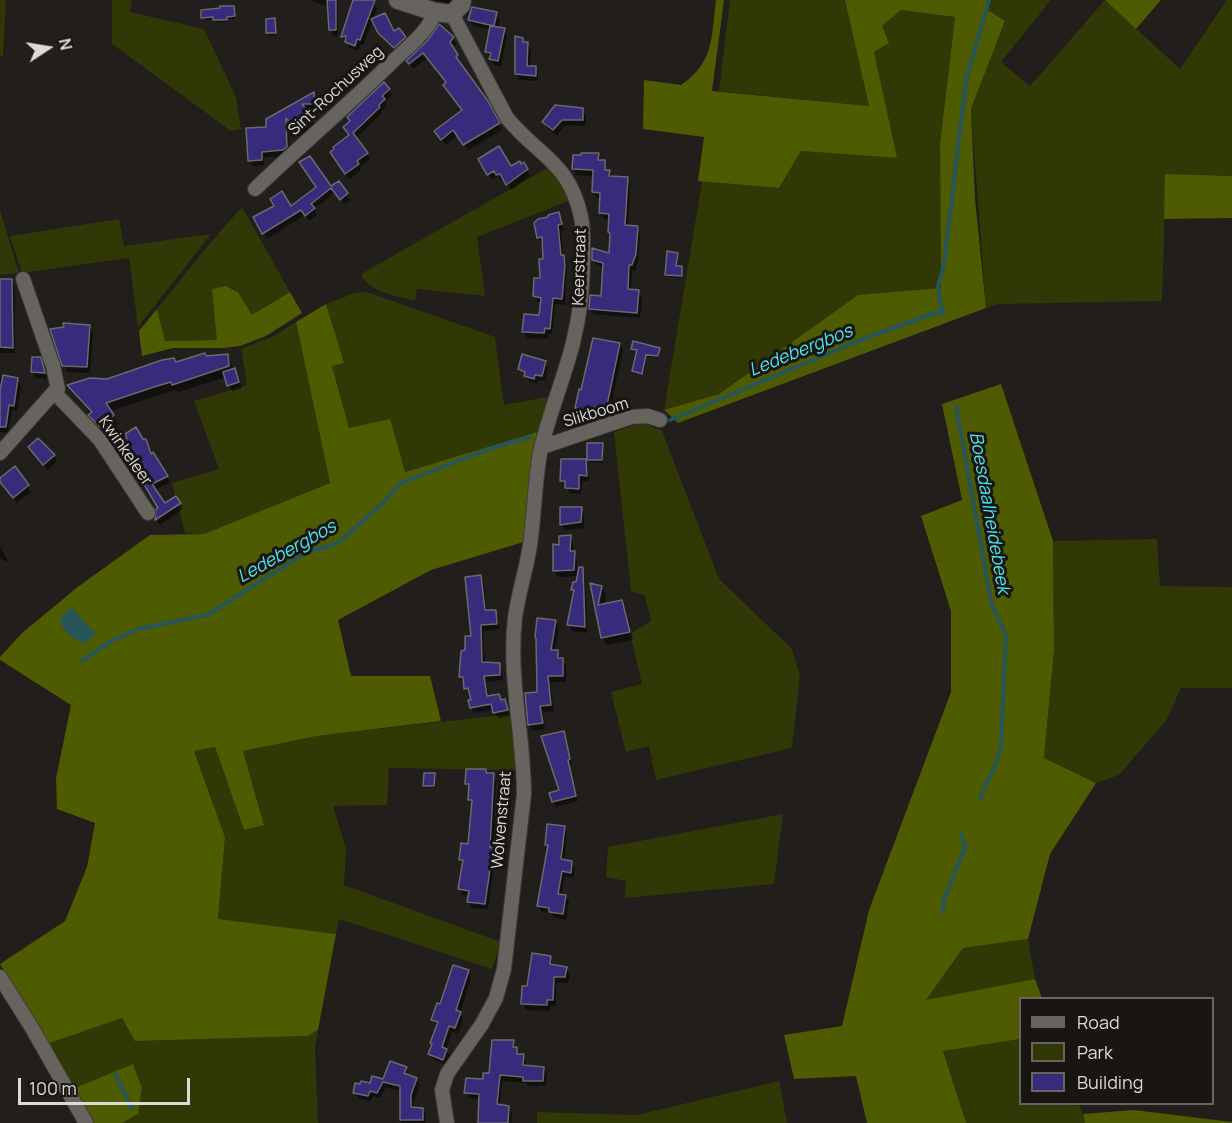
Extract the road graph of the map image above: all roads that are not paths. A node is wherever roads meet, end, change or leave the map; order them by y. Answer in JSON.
{"nodes":[{"id":1,"x":398,"y":0,"type":"edge"},
{"id":2,"x":450,"y":9,"type":"edge"},
{"id":3,"x":255,"y":189,"type":"dead end"},
{"id":4,"x":23,"y":279,"type":"dead end"},
{"id":5,"x":58,"y":389,"type":"dead end"},
{"id":6,"x":660,"y":420,"type":"dead end"},
{"id":7,"x":542,"y":447,"type":"junction"},
{"id":8,"x":0,"y":453,"type":"edge"},
{"id":9,"x":537,"y":469,"type":"joint"},
{"id":10,"x":148,"y":513,"type":"dead end"},
{"id":11,"x":0,"y":977,"type":"edge"},
{"id":12,"x":86,"y":1123,"type":"edge"},
{"id":13,"x":447,"y":1123,"type":"edge"}],
"edges":[{"from":1,"to":2,"type":"main road"},
{"from":2,"to":3,"type":"street","name":"Sint-Rochusweg"},
{"from":2,"to":7,"type":"street","name":"Keerstraat"},
{"from":4,"to":5,"type":"street"},
{"from":6,"to":7,"type":"street","name":"Slikboom"},
{"from":7,"to":9,"type":"street","name":"Keerstraat"},
{"from":8,"to":10,"type":"street","name":"Kwinkeleer"},
{"from":9,"to":13,"type":"street","name":"Wolvenstraat"},
{"from":11,"to":12,"type":"street"}]}
